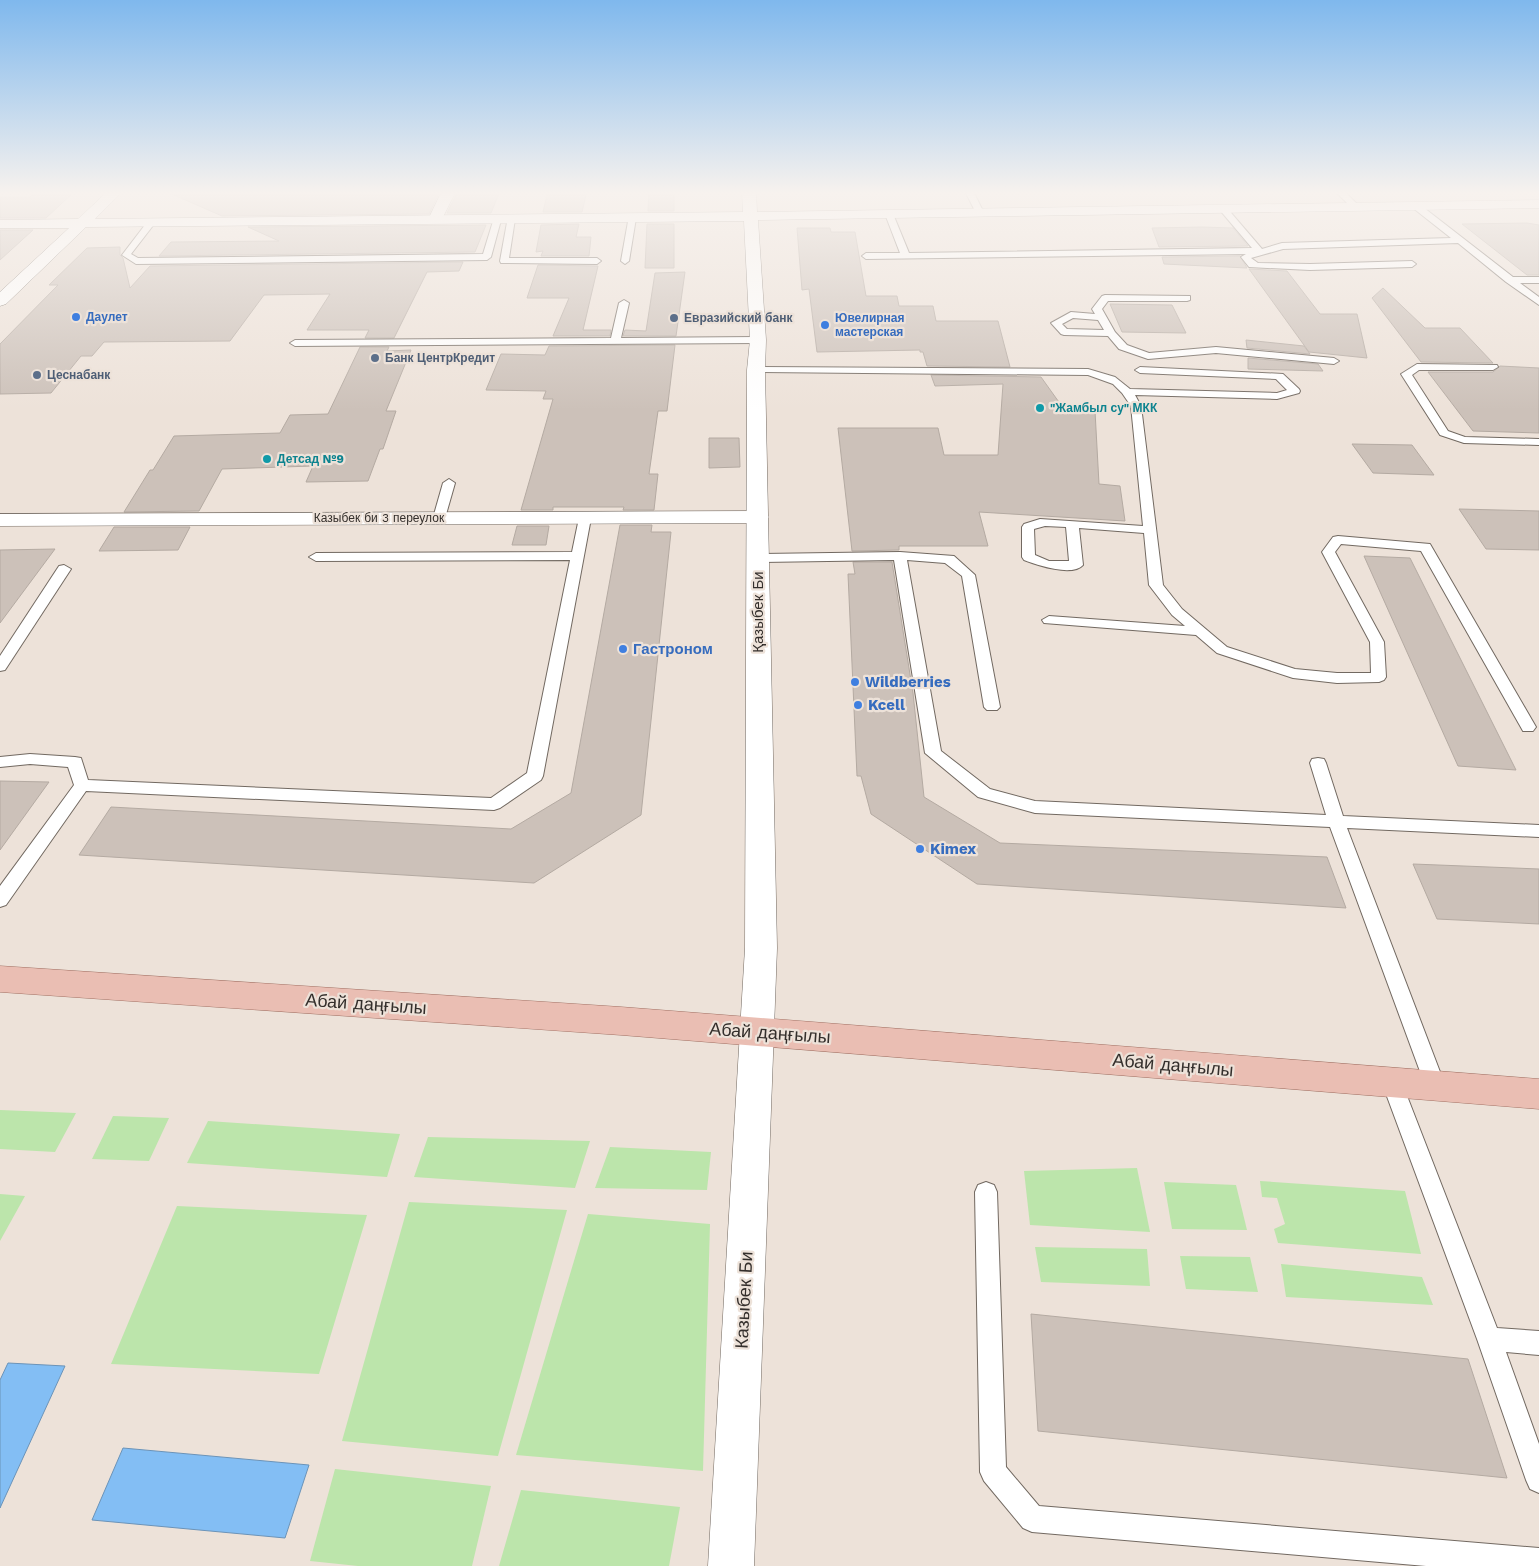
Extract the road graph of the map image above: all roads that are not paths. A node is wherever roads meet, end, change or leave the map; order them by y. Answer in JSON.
{"nodes":[{"id":1,"x":38,"y":264,"type":"edge"},
{"id":2,"x":754,"y":264,"type":"edge"},
{"id":3,"x":1252,"y":264,"type":"edge"},
{"id":4,"x":1409,"y":264,"type":"edge"},
{"id":5,"x":1489,"y":264,"type":"edge"},
{"id":6,"x":1509,"y":280,"type":"junction"},
{"id":7,"x":1539,"y":280,"type":"edge"},
{"id":8,"x":1187,"y":298,"type":"dead end"},
{"id":9,"x":0,"y":301,"type":"edge"},
{"id":10,"x":1539,"y":302,"type":"edge"},
{"id":11,"x":624,"y":303,"type":"dead end"},
{"id":12,"x":1101,"y":316,"type":"junction"},
{"id":13,"x":1111,"y":333,"type":"junction"},
{"id":14,"x":616,"y":340,"type":"junction"},
{"id":15,"x":758,"y":340,"type":"junction"},
{"id":16,"x":295,"y":343,"type":"dead end"},
{"id":17,"x":1148,"y":356,"type":"junction"},
{"id":18,"x":1334,"y":361,"type":"dead end"},
{"id":19,"x":1493,"y":367,"type":"dead end"},
{"id":20,"x":756,"y":370,"type":"junction"},
{"id":21,"x":1193,"y":372,"type":"junction"},
{"id":22,"x":1129,"y":375,"type":"junction"},
{"id":23,"x":1128,"y":392,"type":"junction"},
{"id":24,"x":1219,"y":394,"type":"junction"},
{"id":25,"x":1539,"y":442,"type":"edge"},
{"id":26,"x":449,"y":483,"type":"dead end"},
{"id":27,"x":758,"y":517,"type":"junction"},
{"id":28,"x":439,"y":518,"type":"junction"},
{"id":29,"x":585,"y":518,"type":"junction"},
{"id":30,"x":0,"y":520,"type":"edge"},
{"id":31,"x":1072,"y":524,"type":"junction"},
{"id":32,"x":1148,"y":530,"type":"junction"},
{"id":33,"x":578,"y":556,"type":"junction"},
{"id":34,"x":900,"y":556,"type":"junction"},
{"id":35,"x":316,"y":557,"type":"dead end"},
{"id":36,"x":758,"y":558,"type":"junction"},
{"id":37,"x":64,"y":569,"type":"dead end"},
{"id":38,"x":1048,"y":620,"type":"dead end"},
{"id":39,"x":1199,"y":631,"type":"junction"},
{"id":40,"x":0,"y":667,"type":"edge"},
{"id":41,"x":992,"y":707,"type":"dead end"},
{"id":42,"x":1528,"y":727,"type":"dead end"},
{"id":43,"x":0,"y":762,"type":"edge"},
{"id":44,"x":1318,"y":763,"type":"dead end"},
{"id":45,"x":82,"y":785,"type":"junction"},
{"id":46,"x":1336,"y":821,"type":"junction"},
{"id":47,"x":1539,"y":831,"type":"edge"},
{"id":48,"x":0,"y":900,"type":"edge"},
{"id":49,"x":0,"y":979,"type":"edge"},
{"id":50,"x":756,"y":1033,"type":"junction"},
{"id":51,"x":1392,"y":1083,"type":"junction"},
{"id":52,"x":1435,"y":1085,"type":"junction"},
{"id":53,"x":1539,"y":1094,"type":"edge"},
{"id":54,"x":986,"y":1192,"type":"dead end"},
{"id":55,"x":1489,"y":1339,"type":"junction"},
{"id":56,"x":1539,"y":1342,"type":"edge"},
{"id":57,"x":1539,"y":1480,"type":"edge"},
{"id":58,"x":1539,"y":1562,"type":"edge"},
{"id":59,"x":731,"y":1566,"type":"edge"}],
"edges":[{"from":1,"to":9,"type":"street"},
{"from":2,"to":15,"type":"street","name":"Қазыбек Би"},
{"from":3,"to":4,"type":"lane"},
{"from":5,"to":6,"type":"lane"},
{"from":6,"to":7,"type":"lane"},
{"from":6,"to":10,"type":"lane"},
{"from":8,"to":12,"type":"lane"},
{"from":11,"to":14,"type":"lane"},
{"from":12,"to":13,"type":"lane"},
{"from":12,"to":13,"type":"lane"},
{"from":13,"to":17,"type":"lane"},
{"from":14,"to":15,"type":"lane"},
{"from":14,"to":16,"type":"lane"},
{"from":15,"to":20,"type":"street","name":"Қазыбек Би"},
{"from":17,"to":18,"type":"lane"},
{"from":17,"to":22,"type":"lane"},
{"from":19,"to":25,"type":"lane"},
{"from":20,"to":22,"type":"lane"},
{"from":20,"to":27,"type":"street","name":"Қазыбек Би"},
{"from":21,"to":22,"type":"lane"},
{"from":21,"to":24,"type":"lane"},
{"from":21,"to":24,"type":"lane"},
{"from":22,"to":23,"type":"lane"},
{"from":23,"to":24,"type":"lane"},
{"from":23,"to":32,"type":"lane"},
{"from":26,"to":28,"type":"lane"},
{"from":27,"to":29,"type":"street","name":"Казыбек би 3 переулок"},
{"from":27,"to":36,"type":"street","name":"Қазыбек Би"},
{"from":28,"to":29,"type":"street","name":"Казыбек би 3 переулок"},
{"from":28,"to":30,"type":"street","name":"Казыбек би 3 переулок"},
{"from":29,"to":33,"type":"lane"},
{"from":31,"to":31,"type":"lane"},
{"from":31,"to":32,"type":"lane"},
{"from":32,"to":39,"type":"lane"},
{"from":33,"to":35,"type":"lane"},
{"from":33,"to":45,"type":"lane"},
{"from":34,"to":36,"type":"lane"},
{"from":34,"to":41,"type":"lane"},
{"from":34,"to":46,"type":"lane"},
{"from":36,"to":50,"type":"street","name":"Қазыбек Би"},
{"from":37,"to":40,"type":"lane"},
{"from":38,"to":39,"type":"lane"},
{"from":39,"to":42,"type":"lane"},
{"from":43,"to":45,"type":"lane"},
{"from":44,"to":46,"type":"lane"},
{"from":45,"to":48,"type":"lane"},
{"from":46,"to":47,"type":"lane"},
{"from":46,"to":52,"type":"lane"},
{"from":49,"to":50,"type":"main road","name":"Абай даңғылы"},
{"from":50,"to":51,"type":"main road","name":"Абай даңғылы"},
{"from":50,"to":59,"type":"street","name":"Казыбек Би"},
{"from":51,"to":52,"type":"main road","name":"Абай даңғылы"},
{"from":51,"to":55,"type":"lane"},
{"from":52,"to":53,"type":"main road","name":"Абай даңғылы"},
{"from":54,"to":58,"type":"lane"},
{"from":55,"to":56,"type":"lane"},
{"from":55,"to":57,"type":"lane"}]}
